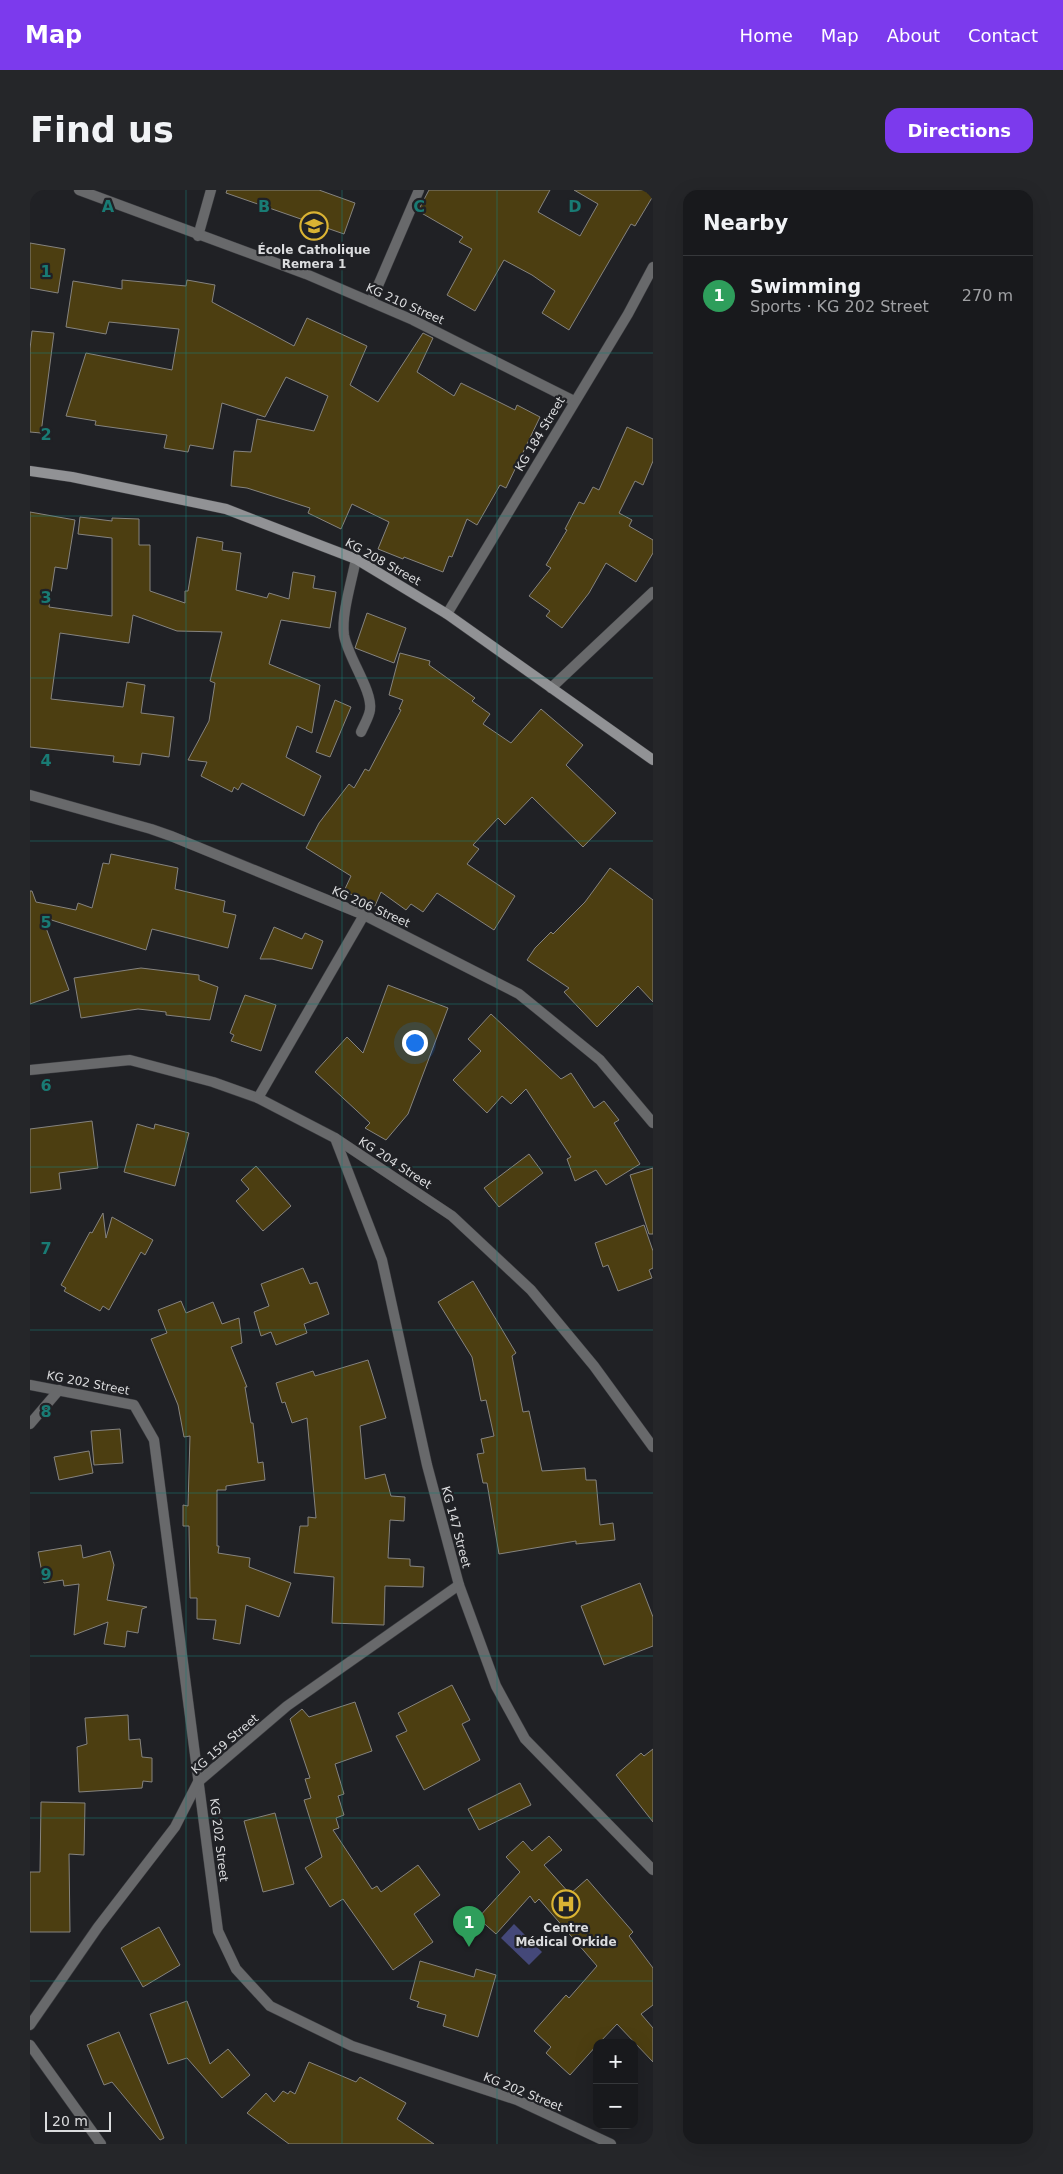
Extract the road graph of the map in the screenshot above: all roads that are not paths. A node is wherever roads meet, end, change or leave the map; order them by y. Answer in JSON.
{"nodes":[{"id":1,"x":79,"y":190,"type":"edge"},
{"id":2,"x":211,"y":190,"type":"edge"},
{"id":3,"x":419,"y":190,"type":"edge"},
{"id":4,"x":198,"y":236,"type":"junction"},
{"id":5,"x":653,"y":267,"type":"edge"},
{"id":6,"x":372,"y":302,"type":"junction"},
{"id":7,"x":574,"y":401,"type":"junction"},
{"id":8,"x":30,"y":471,"type":"edge"},
{"id":9,"x":356,"y":559,"type":"junction"},
{"id":10,"x":653,"y":592,"type":"edge"},
{"id":11,"x":644,"y":601,"type":"junction"},
{"id":12,"x":653,"y":608,"type":"edge"},
{"id":13,"x":447,"y":614,"type":"junction"},
{"id":14,"x":551,"y":688,"type":"junction"},
{"id":15,"x":361,"y":732,"type":"dead end"},
{"id":16,"x":653,"y":760,"type":"edge"},
{"id":17,"x":30,"y":795,"type":"edge"},
{"id":18,"x":364,"y":915,"type":"junction"},
{"id":19,"x":30,"y":1070,"type":"edge"},
{"id":20,"x":258,"y":1098,"type":"junction"},
{"id":21,"x":653,"y":1124,"type":"edge"},
{"id":22,"x":335,"y":1138,"type":"junction"},
{"id":23,"x":30,"y":1385,"type":"edge"},
{"id":24,"x":59,"y":1390,"type":"junction"},
{"id":25,"x":30,"y":1424,"type":"edge"},
{"id":26,"x":653,"y":1447,"type":"edge"},
{"id":27,"x":459,"y":1585,"type":"junction"},
{"id":28,"x":198,"y":1782,"type":"junction"},
{"id":29,"x":653,"y":1870,"type":"edge"},
{"id":30,"x":30,"y":2025,"type":"edge"},
{"id":31,"x":30,"y":2045,"type":"edge"},
{"id":32,"x":101,"y":2144,"type":"edge"},
{"id":33,"x":612,"y":2144,"type":"edge"}],
"edges":[{"from":1,"to":4,"type":"street","name":"KG 210 Street"},
{"from":2,"to":4,"type":"street"},
{"from":3,"to":6,"type":"street"},
{"from":4,"to":6,"type":"street","name":"KG 210 Street"},
{"from":5,"to":7,"type":"street","name":"KG 184 Street"},
{"from":6,"to":7,"type":"street","name":"KG 210 Street"},
{"from":7,"to":13,"type":"street","name":"KG 184 Street"},
{"from":8,"to":9,"type":"street","name":"KG 208 Street"},
{"from":9,"to":13,"type":"street","name":"KG 208 Street"},
{"from":9,"to":15,"type":"street"},
{"from":10,"to":11,"type":"street"},
{"from":11,"to":12,"type":"street"},
{"from":11,"to":14,"type":"street"},
{"from":13,"to":14,"type":"street","name":"KG 208 Street"},
{"from":14,"to":16,"type":"street","name":"KG 208 Street"},
{"from":17,"to":18,"type":"street","name":"KG 206 Street"},
{"from":18,"to":20,"type":"street"},
{"from":18,"to":21,"type":"street","name":"KG 206 Street"},
{"from":19,"to":20,"type":"street","name":"KG 204 Street"},
{"from":20,"to":22,"type":"street","name":"KG 204 Street"},
{"from":22,"to":26,"type":"street","name":"KG 204 Street"},
{"from":22,"to":27,"type":"street","name":"KG 147 Street"},
{"from":23,"to":24,"type":"street","name":"KG 202 Street"},
{"from":24,"to":25,"type":"street"},
{"from":24,"to":28,"type":"street","name":"KG 202 Street"},
{"from":27,"to":28,"type":"street","name":"KG 159 Street"},
{"from":27,"to":29,"type":"street","name":"KG 147 Street"},
{"from":28,"to":30,"type":"street","name":"KG 159 Street"},
{"from":28,"to":33,"type":"street","name":"KG 202 Street"},
{"from":31,"to":32,"type":"street"}]}
